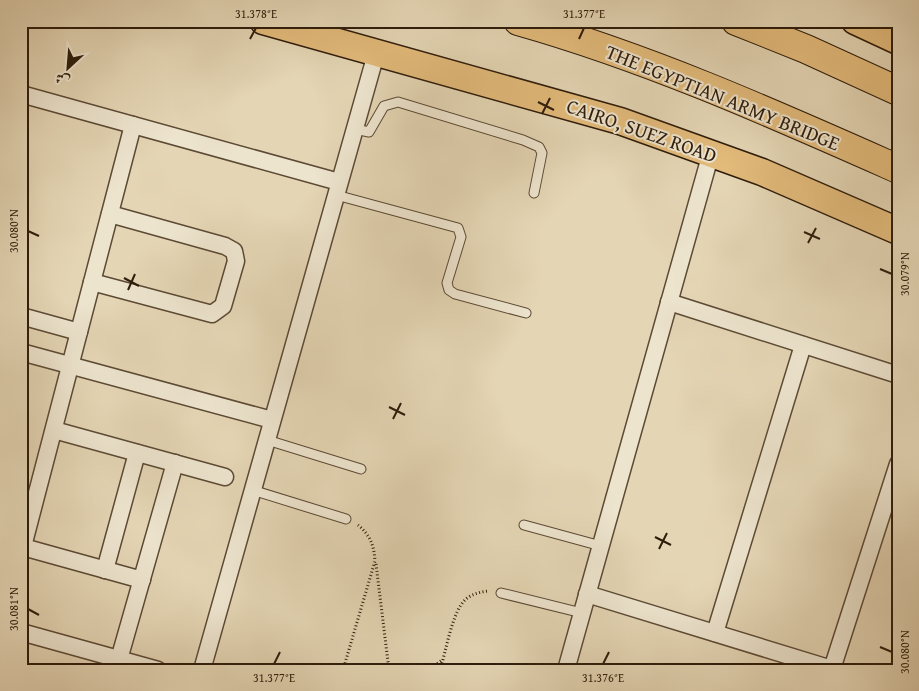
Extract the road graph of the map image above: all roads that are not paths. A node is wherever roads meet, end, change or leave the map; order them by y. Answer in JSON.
{"nodes":[{"id":1,"x":263,"y":21,"type":"edge"},
{"id":2,"x":518,"y":21,"type":"edge"},
{"id":3,"x":736,"y":21,"type":"edge"},
{"id":4,"x":855,"y":21,"type":"edge"},
{"id":5,"x":898,"y":41,"type":"edge"},
{"id":6,"x":376,"y":54,"type":"junction"},
{"id":7,"x":898,"y":90,"type":"edge"},
{"id":8,"x":21,"y":94,"type":"edge"},
{"id":9,"x":133,"y":125,"type":"junction"},
{"id":10,"x":355,"y":129,"type":"junction"},
{"id":11,"x":711,"y":152,"type":"junction"},
{"id":12,"x":898,"y":169,"type":"edge"},
{"id":13,"x":338,"y":188,"type":"junction"},
{"id":14,"x":534,"y":192,"type":"dead end"},
{"id":15,"x":110,"y":214,"type":"junction"},
{"id":16,"x":898,"y":231,"type":"edge"},
{"id":17,"x":92,"y":282,"type":"junction"},
{"id":18,"x":669,"y":302,"type":"junction"},
{"id":19,"x":526,"y":314,"type":"dead end"},
{"id":20,"x":21,"y":316,"type":"edge"},
{"id":21,"x":79,"y":332,"type":"junction"},
{"id":22,"x":803,"y":345,"type":"junction"},
{"id":23,"x":21,"y":352,"type":"edge"},
{"id":24,"x":70,"y":366,"type":"junction"},
{"id":25,"x":898,"y":375,"type":"edge"},
{"id":26,"x":272,"y":420,"type":"junction"},
{"id":27,"x":54,"y":430,"type":"junction"},
{"id":28,"x":267,"y":440,"type":"junction"},
{"id":29,"x":137,"y":453,"type":"junction"},
{"id":30,"x":174,"y":463,"type":"junction"},
{"id":31,"x":898,"y":464,"type":"edge"},
{"id":32,"x":361,"y":468,"type":"dead end"},
{"id":33,"x":225,"y":477,"type":"dead end"},
{"id":34,"x":252,"y":490,"type":"junction"},
{"id":35,"x":346,"y":519,"type":"road end"},
{"id":36,"x":524,"y":525,"type":"dead end"},
{"id":37,"x":600,"y":546,"type":"junction"},
{"id":38,"x":22,"y":550,"type":"edge"},
{"id":39,"x":105,"y":570,"type":"junction"},
{"id":40,"x":142,"y":580,"type":"junction"},
{"id":41,"x":502,"y":593,"type":"road end"},
{"id":42,"x":587,"y":594,"type":"junction"},
{"id":43,"x":582,"y":613,"type":"junction"},
{"id":44,"x":21,"y":632,"type":"edge"},
{"id":45,"x":715,"y":633,"type":"junction"},
{"id":46,"x":117,"y":665,"type":"edge"},
{"id":47,"x":834,"y":669,"type":"edge"},
{"id":48,"x":158,"y":670,"type":"edge"},
{"id":49,"x":202,"y":670,"type":"edge"},
{"id":50,"x":566,"y":670,"type":"edge"}],
"edges":[{"from":1,"to":6,"type":"main road","name":"CAIRO, SUEZ ROAD"},
{"from":2,"to":12,"type":"highway","name":"THE EGYPTIAN ARMY BRIDGE"},
{"from":3,"to":7,"type":"highway"},
{"from":4,"to":5,"type":"main road"},
{"from":6,"to":10,"type":"street"},
{"from":6,"to":11,"type":"main road","name":"CAIRO, SUEZ ROAD"},
{"from":8,"to":9,"type":"street"},
{"from":9,"to":13,"type":"street"},
{"from":9,"to":15,"type":"street"},
{"from":10,"to":13,"type":"street"},
{"from":10,"to":14,"type":"lane"},
{"from":11,"to":16,"type":"main road","name":"CAIRO, SUEZ ROAD"},
{"from":11,"to":18,"type":"street"},
{"from":13,"to":19,"type":"lane"},
{"from":13,"to":26,"type":"street"},
{"from":15,"to":17,"type":"street"},
{"from":15,"to":17,"type":"street"},
{"from":17,"to":21,"type":"street"},
{"from":18,"to":22,"type":"street"},
{"from":18,"to":37,"type":"street"},
{"from":20,"to":21,"type":"street"},
{"from":21,"to":24,"type":"street"},
{"from":22,"to":25,"type":"street"},
{"from":22,"to":45,"type":"street"},
{"from":23,"to":24,"type":"street"},
{"from":24,"to":26,"type":"street"},
{"from":24,"to":27,"type":"street"},
{"from":26,"to":28,"type":"street"},
{"from":27,"to":29,"type":"street"},
{"from":27,"to":38,"type":"street"},
{"from":28,"to":32,"type":"lane"},
{"from":28,"to":34,"type":"street"},
{"from":29,"to":30,"type":"street"},
{"from":29,"to":39,"type":"street"},
{"from":30,"to":33,"type":"street"},
{"from":30,"to":40,"type":"street"},
{"from":31,"to":47,"type":"street"},
{"from":34,"to":35,"type":"lane"},
{"from":34,"to":49,"type":"street"},
{"from":36,"to":37,"type":"lane"},
{"from":37,"to":42,"type":"street"},
{"from":38,"to":39,"type":"street"},
{"from":39,"to":40,"type":"street"},
{"from":40,"to":46,"type":"street"},
{"from":41,"to":43,"type":"lane"},
{"from":42,"to":43,"type":"street"},
{"from":42,"to":45,"type":"street"},
{"from":43,"to":50,"type":"street"},
{"from":44,"to":46,"type":"street"},
{"from":45,"to":47,"type":"street"},
{"from":46,"to":48,"type":"street"}]}
